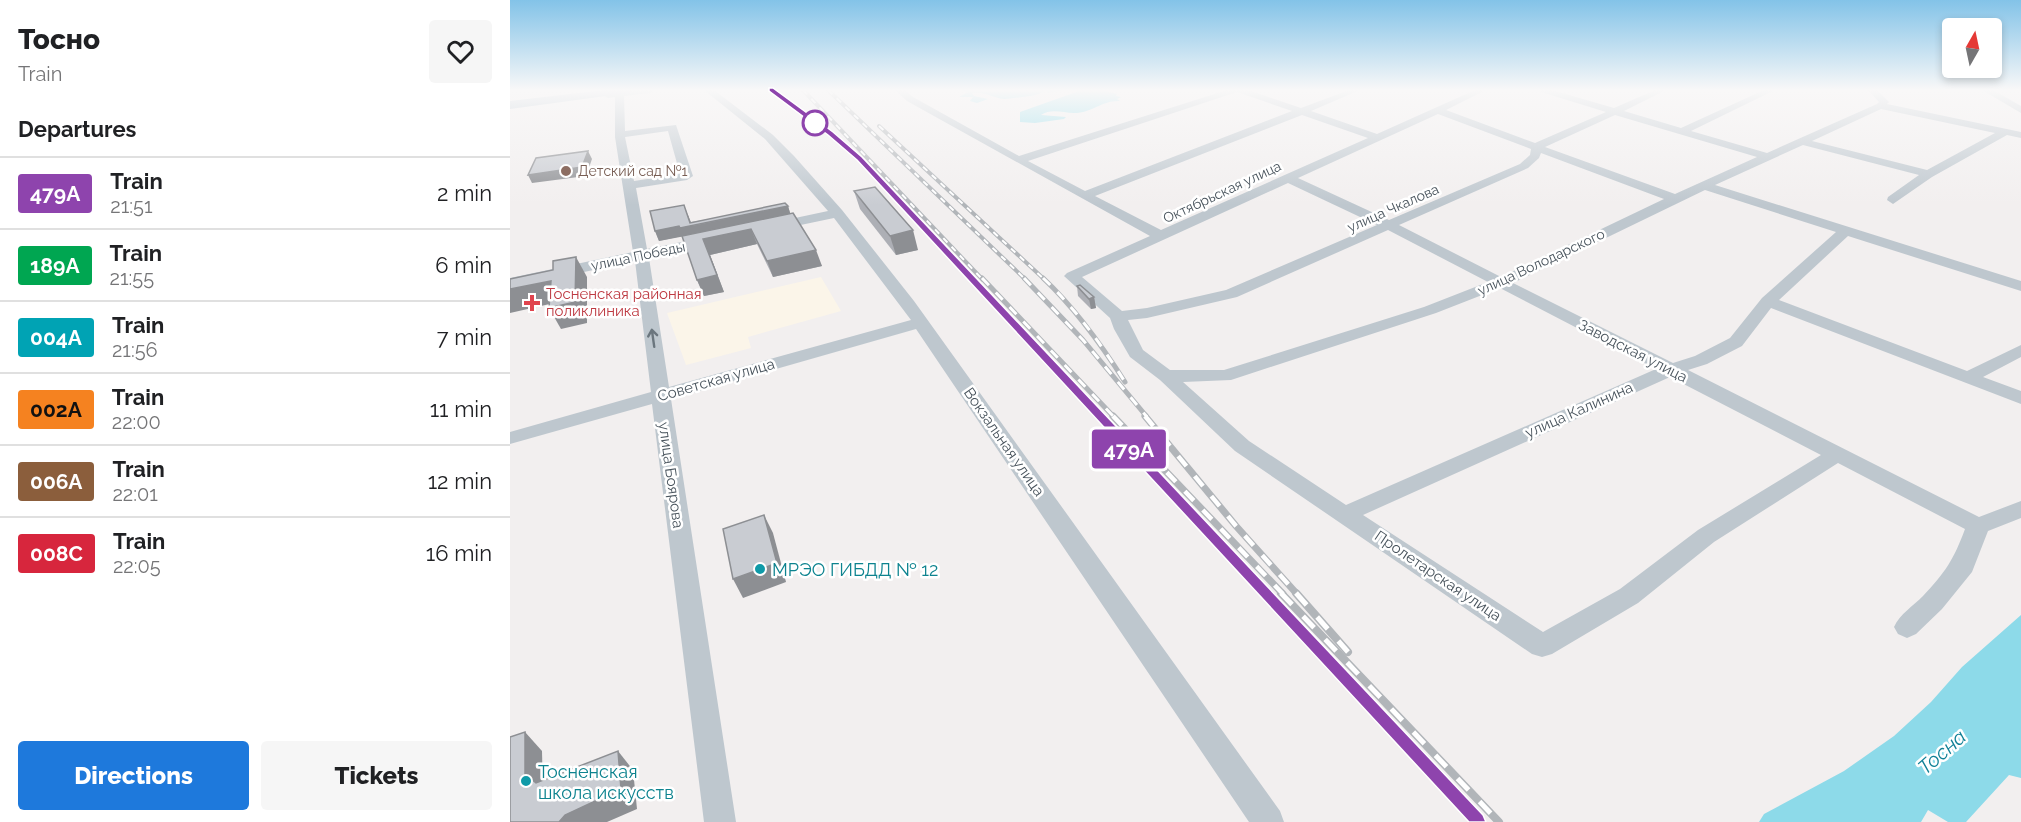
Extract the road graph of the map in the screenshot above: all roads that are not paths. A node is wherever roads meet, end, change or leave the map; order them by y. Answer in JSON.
{"nodes":[{"id":1,"x":620,"y":128,"type":"edge"},
{"id":2,"x":663,"y":128,"type":"edge"},
{"id":3,"x":672,"y":128,"type":"edge"},
{"id":4,"x":758,"y":128,"type":"edge"},
{"id":5,"x":962,"y":128,"type":"edge"},
{"id":6,"x":1116,"y":128,"type":"edge"},
{"id":7,"x":1259,"y":128,"type":"edge"},
{"id":8,"x":1353,"y":128,"type":"edge"},
{"id":9,"x":1396,"y":128,"type":"edge"},
{"id":10,"x":1488,"y":128,"type":"edge"},
{"id":11,"x":1578,"y":128,"type":"edge"},
{"id":12,"x":1673,"y":128,"type":"edge"},
{"id":13,"x":1688,"y":128,"type":"edge"},
{"id":14,"x":1830,"y":128,"type":"edge"},
{"id":15,"x":1988,"y":128,"type":"edge"},
{"id":16,"x":1682,"y":131,"type":"junction"},
{"id":17,"x":2005,"y":132,"type":"junction"},
{"id":18,"x":620,"y":135,"type":"junction"},
{"id":19,"x":2021,"y":135,"type":"edge"},
{"id":20,"x":1377,"y":137,"type":"junction"},
{"id":21,"x":1801,"y":141,"type":"junction"},
{"id":22,"x":1537,"y":146,"type":"junction"},
{"id":23,"x":1768,"y":157,"type":"junction"},
{"id":24,"x":1018,"y":160,"type":"junction"},
{"id":25,"x":1928,"y":174,"type":"junction"},
{"id":26,"x":1287,"y":178,"type":"junction"},
{"id":27,"x":628,"y":186,"type":"junction"},
{"id":28,"x":1704,"y":186,"type":"junction"},
{"id":29,"x":1086,"y":195,"type":"junction"},
{"id":30,"x":1675,"y":199,"type":"junction"},
{"id":31,"x":1893,"y":200,"type":"dead end"},
{"id":32,"x":837,"y":213,"type":"junction"},
{"id":33,"x":1390,"y":226,"type":"junction"},
{"id":34,"x":756,"y":230,"type":"edge"},
{"id":35,"x":1845,"y":231,"type":"junction"},
{"id":36,"x":1161,"y":236,"type":"junction"},
{"id":37,"x":722,"y":238,"type":"edge"},
{"id":38,"x":641,"y":255,"type":"junction"},
{"id":39,"x":1072,"y":276,"type":"joint"},
{"id":40,"x":510,"y":283,"type":"edge"},
{"id":41,"x":1500,"y":283,"type":"junction"},
{"id":42,"x":2021,"y":286,"type":"edge"},
{"id":43,"x":1768,"y":301,"type":"junction"},
{"id":44,"x":1118,"y":316,"type":"junction"},
{"id":45,"x":921,"y":322,"type":"junction"},
{"id":46,"x":2021,"y":350,"type":"edge"},
{"id":47,"x":1670,"y":370,"type":"junction"},
{"id":48,"x":1166,"y":376,"type":"junction"},
{"id":49,"x":1970,"y":377,"type":"junction"},
{"id":50,"x":660,"y":396,"type":"junction"},
{"id":51,"x":2021,"y":398,"type":"edge"},
{"id":52,"x":510,"y":438,"type":"edge"},
{"id":53,"x":1838,"y":454,"type":"junction"},
{"id":54,"x":2021,"y":509,"type":"edge"},
{"id":55,"x":1346,"y":514,"type":"junction"},
{"id":56,"x":1978,"y":526,"type":"junction"},
{"id":57,"x":1907,"y":627,"type":"dead end"},
{"id":58,"x":720,"y":822,"type":"edge"},
{"id":59,"x":1268,"y":822,"type":"edge"}],
"edges":[{"from":1,"to":18,"type":"street","name":"улица Боярова"},
{"from":2,"to":18,"type":"street"},
{"from":3,"to":27,"type":"street"},
{"from":4,"to":32,"type":"street","name":"Вокзальная улица"},
{"from":5,"to":24,"type":"street"},
{"from":6,"to":24,"type":"street"},
{"from":7,"to":29,"type":"street"},
{"from":8,"to":20,"type":"street"},
{"from":9,"to":20,"type":"street","name":"Октябрьская улица"},
{"from":10,"to":22,"type":"street"},
{"from":11,"to":22,"type":"street","name":"улица Чкалова"},
{"from":12,"to":16,"type":"street"},
{"from":13,"to":16,"type":"street"},
{"from":14,"to":21,"type":"street","name":"улица Володарского"},
{"from":15,"to":17,"type":"street"},
{"from":16,"to":23,"type":"street"},
{"from":17,"to":19,"type":"street"},
{"from":17,"to":25,"type":"street"},
{"from":18,"to":27,"type":"street","name":"улица Боярова"},
{"from":20,"to":26,"type":"street","name":"Октябрьская улица"},
{"from":21,"to":23,"type":"street","name":"улица Володарского"},
{"from":21,"to":25,"type":"street"},
{"from":22,"to":30,"type":"street"},
{"from":22,"to":33,"type":"street","name":"улица Чкалова"},
{"from":23,"to":28,"type":"street","name":"улица Володарского"},
{"from":24,"to":29,"type":"street"},
{"from":25,"to":31,"type":"street"},
{"from":26,"to":33,"type":"street","name":"Заводская улица"},
{"from":26,"to":36,"type":"street","name":"Октябрьская улица"},
{"from":27,"to":38,"type":"street","name":"улица Боярова"},
{"from":28,"to":30,"type":"street","name":"улица Володарского"},
{"from":28,"to":35,"type":"street"},
{"from":29,"to":36,"type":"street"},
{"from":30,"to":41,"type":"street","name":"улица Володарского"},
{"from":32,"to":34,"type":"street"},
{"from":32,"to":45,"type":"street","name":"Вокзальная улица"},
{"from":33,"to":41,"type":"street","name":"Заводская улица"},
{"from":33,"to":44,"type":"street","name":"улица Чкалова"},
{"from":35,"to":42,"type":"street"},
{"from":35,"to":43,"type":"street","name":"улица Калинина"},
{"from":36,"to":39,"type":"street","name":"Октябрьская улица"},
{"from":37,"to":38,"type":"street","name":"улица Победы"},
{"from":38,"to":40,"type":"street","name":"улица Победы"},
{"from":50,"to":38,"type":"street","name":"улица Боярова","one_way":true},
{"from":39,"to":44,"type":"street","name":"Пролетарская улица"},
{"from":41,"to":47,"type":"street","name":"Заводская улица"},
{"from":41,"to":48,"type":"street","name":"улица Володарского"},
{"from":43,"to":47,"type":"street","name":"улица Калинина"},
{"from":43,"to":49,"type":"street"},
{"from":44,"to":48,"type":"street","name":"Пролетарская улица"},
{"from":45,"to":50,"type":"street","name":"Советская улица"},
{"from":45,"to":59,"type":"street","name":"Вокзальная улица"},
{"from":46,"to":49,"type":"street"},
{"from":47,"to":53,"type":"street","name":"Заводская улица"},
{"from":47,"to":55,"type":"street","name":"улица Калинина"},
{"from":48,"to":55,"type":"street","name":"Пролетарская улица"},
{"from":49,"to":51,"type":"street"},
{"from":50,"to":52,"type":"street","name":"Советская улица"},
{"from":50,"to":58,"type":"street","name":"улица Боярова"},
{"from":53,"to":55,"type":"street","name":"Пролетарская улица"},
{"from":53,"to":56,"type":"street","name":"Заводская улица"},
{"from":54,"to":56,"type":"street"},
{"from":56,"to":57,"type":"street"}]}
